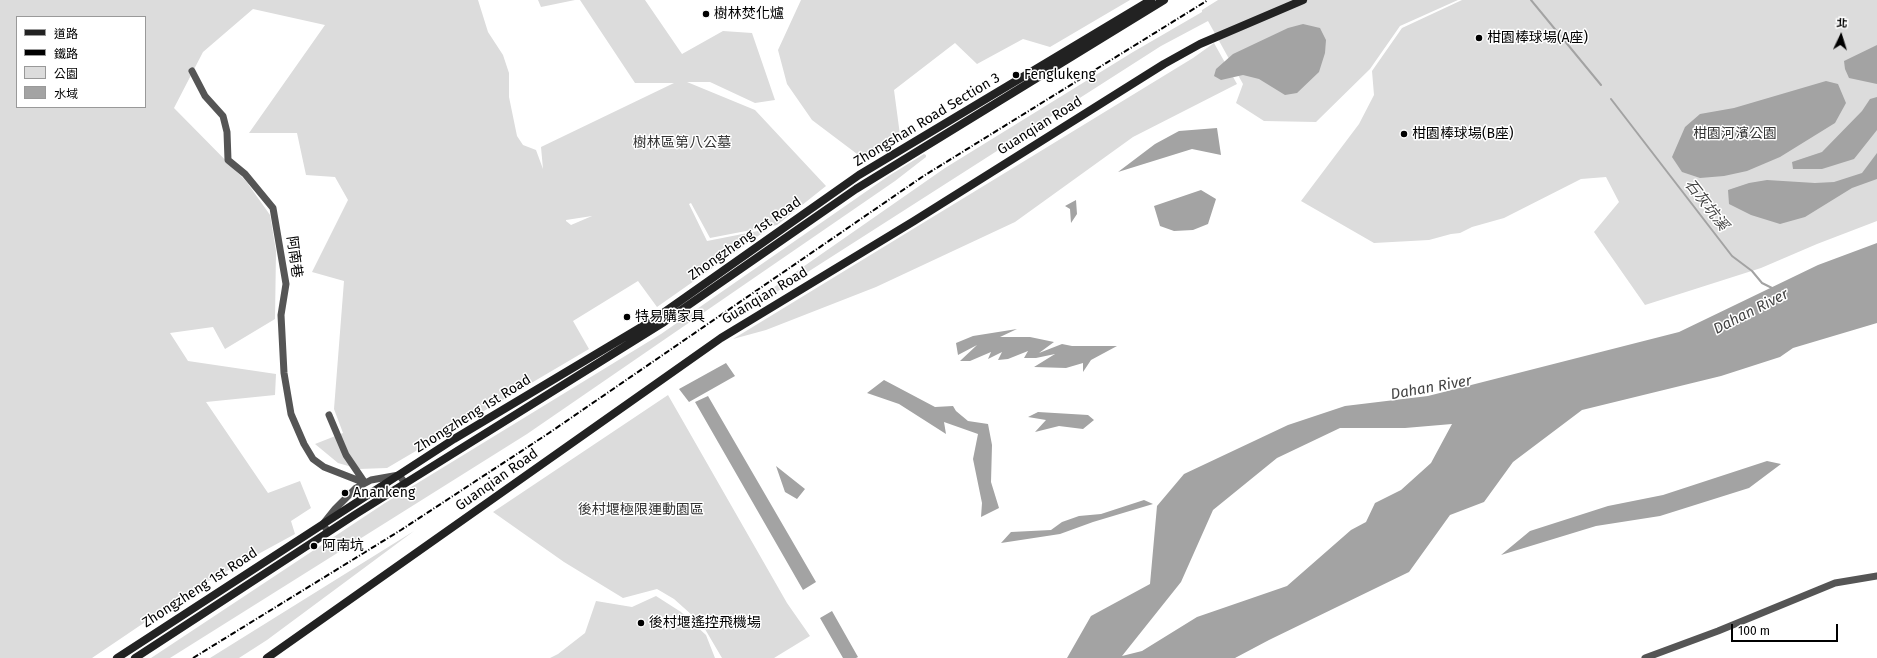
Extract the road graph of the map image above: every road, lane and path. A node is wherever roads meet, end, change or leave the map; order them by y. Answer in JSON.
{"nodes":[{"id":1,"x":1151,"y":0,"type":"edge"},
{"id":2,"x":1164,"y":0,"type":"edge"},
{"id":3,"x":1303,"y":0,"type":"edge"},
{"id":4,"x":192,"y":71,"type":"dead end"},
{"id":5,"x":840,"y":188,"type":"joint"},
{"id":6,"x":856,"y":189,"type":"joint"},
{"id":7,"x":329,"y":415,"type":"dead end"},
{"id":8,"x":399,"y":475,"type":"junction"},
{"id":9,"x":365,"y":483,"type":"junction"},
{"id":10,"x":405,"y":483,"type":"junction"},
{"id":11,"x":323,"y":524,"type":"junction"},
{"id":12,"x":328,"y":532,"type":"junction"},
{"id":13,"x":1877,"y":576,"type":"edge"},
{"id":14,"x":117,"y":658,"type":"edge"},
{"id":15,"x":135,"y":658,"type":"edge"},
{"id":16,"x":266,"y":658,"type":"edge"},
{"id":17,"x":1645,"y":658,"type":"edge"}],
"edges":[{"from":1,"to":5,"type":"main road","name":"Zhongshan Road Section 3"},
{"from":2,"to":6,"type":"main road","name":"Zhongshan Road Section 3"},
{"from":3,"to":16,"type":"main road","name":"Guanqian Road"},
{"from":4,"to":9,"type":"street","name":"阿南巷"},
{"from":5,"to":8,"type":"main road","name":"Zhongzheng 1st Road"},
{"from":6,"to":10,"type":"main road","name":"Zhongzheng 1st Road"},
{"from":7,"to":9,"type":"street"},
{"from":8,"to":9,"type":"street"},
{"from":8,"to":10,"type":"street"},
{"from":8,"to":11,"type":"main road","name":"Zhongzheng 1st Road"},
{"from":9,"to":11,"type":"street"},
{"from":10,"to":12,"type":"main road","name":"Zhongzheng 1st Road"},
{"from":11,"to":12,"type":"street"},
{"from":11,"to":14,"type":"main road","name":"Zhongzheng 1st Road"},
{"from":12,"to":15,"type":"main road","name":"Zhongzheng 1st Road"},
{"from":13,"to":17,"type":"street"}]}
